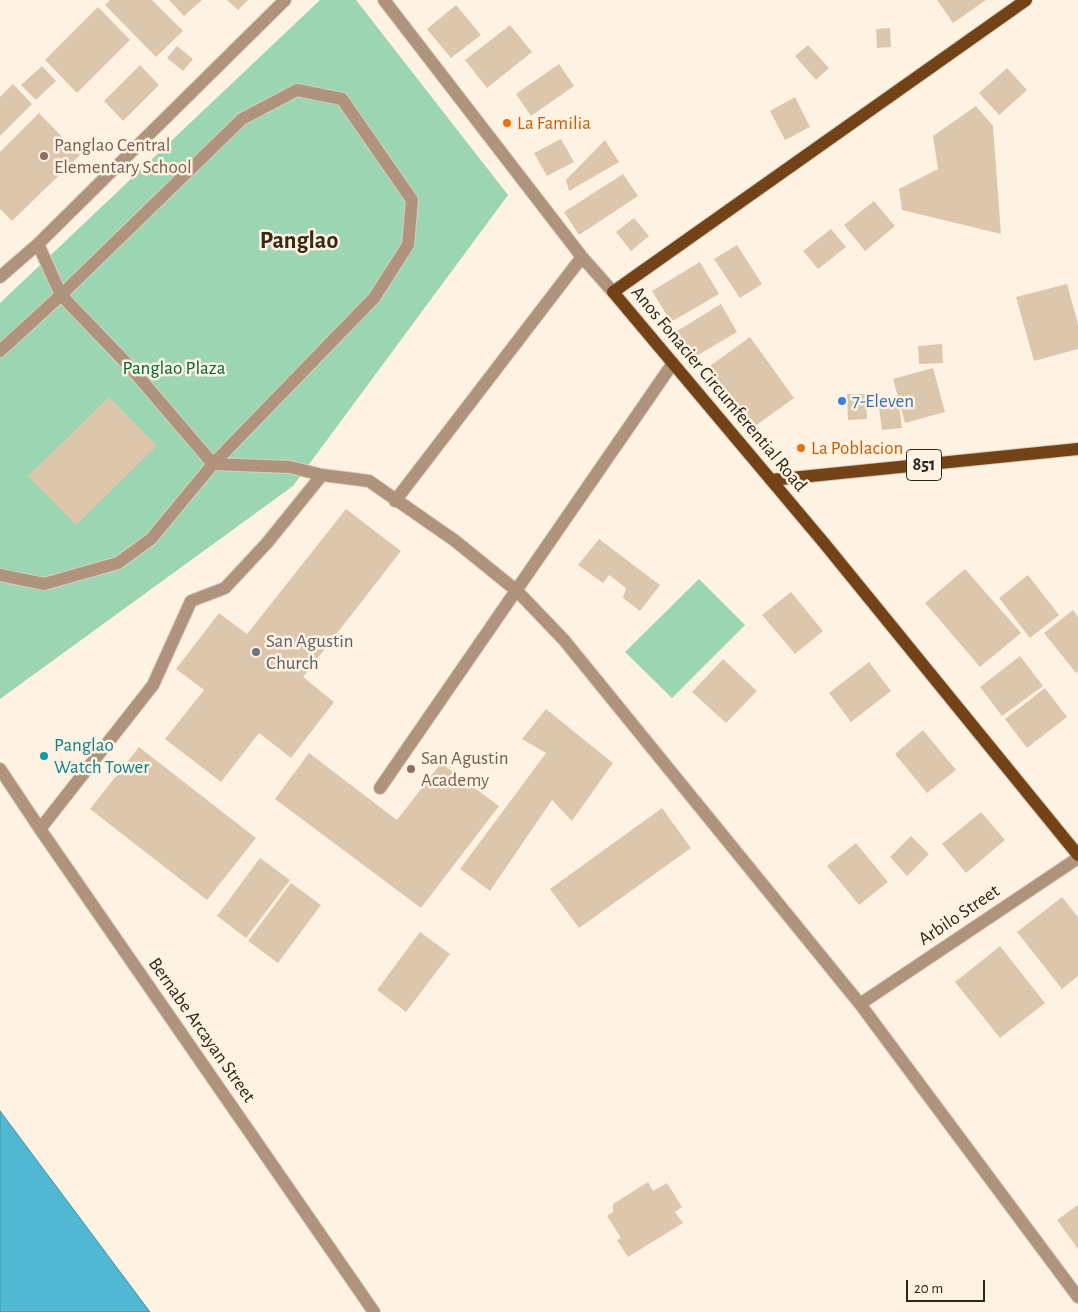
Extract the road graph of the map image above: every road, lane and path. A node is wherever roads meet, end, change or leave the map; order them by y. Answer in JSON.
{"nodes":[{"id":1,"x":285,"y":0,"type":"edge"},
{"id":2,"x":384,"y":0,"type":"edge"},
{"id":3,"x":1026,"y":0,"type":"edge"},
{"id":4,"x":38,"y":244,"type":"junction"},
{"id":5,"x":582,"y":257,"type":"junction"},
{"id":6,"x":0,"y":277,"type":"edge"},
{"id":7,"x":613,"y":292,"type":"junction"},
{"id":8,"x":61,"y":295,"type":"junction"},
{"id":9,"x":0,"y":351,"type":"edge"},
{"id":10,"x":673,"y":364,"type":"junction"},
{"id":11,"x":1078,"y":449,"type":"edge"},
{"id":12,"x":213,"y":464,"type":"junction"},
{"id":13,"x":322,"y":475,"type":"junction"},
{"id":14,"x":771,"y":480,"type":"junction"},
{"id":15,"x":395,"y":500,"type":"junction"},
{"id":16,"x":0,"y":575,"type":"edge"},
{"id":17,"x":517,"y":591,"type":"junction"},
{"id":18,"x":0,"y":769,"type":"edge"},
{"id":19,"x":380,"y":788,"type":"dead end"},
{"id":20,"x":40,"y":830,"type":"junction"},
{"id":21,"x":1078,"y":856,"type":"edge"},
{"id":22,"x":860,"y":1004,"type":"junction"},
{"id":23,"x":1078,"y":1297,"type":"edge"},
{"id":24,"x":374,"y":1312,"type":"edge"}],
"edges":[{"from":1,"to":4,"type":"street"},
{"from":2,"to":5,"type":"street"},
{"from":3,"to":7,"type":"main road","name":"Anos Fonacier Circumferential Road"},
{"from":4,"to":6,"type":"street"},
{"from":4,"to":8,"type":"street"},
{"from":5,"to":7,"type":"street"},
{"from":5,"to":15,"type":"street"},
{"from":7,"to":10,"type":"main road","name":"Anos Fonacier Circumferential Road"},
{"from":8,"to":9,"type":"street"},
{"from":8,"to":12,"type":"street"},
{"from":8,"to":12,"type":"street"},
{"from":10,"to":14,"type":"main road","name":"Anos Fonacier Circumferential Road"},
{"from":10,"to":17,"type":"street"},
{"from":11,"to":14,"type":"main road","number":"851"},
{"from":12,"to":13,"type":"street"},
{"from":12,"to":16,"type":"street"},
{"from":13,"to":15,"type":"street"},
{"from":13,"to":20,"type":"street"},
{"from":14,"to":21,"type":"main road","name":"Anos Fonacier Circumferential Road"},
{"from":15,"to":17,"type":"street"},
{"from":17,"to":19,"type":"street"},
{"from":17,"to":22,"type":"street"},
{"from":18,"to":20,"type":"street","name":"Bernabe Arcayan Street"},
{"from":20,"to":24,"type":"street","name":"Bernabe Arcayan Street"},
{"from":21,"to":22,"type":"street","name":"Arbilo Street"},
{"from":22,"to":23,"type":"street"}]}
